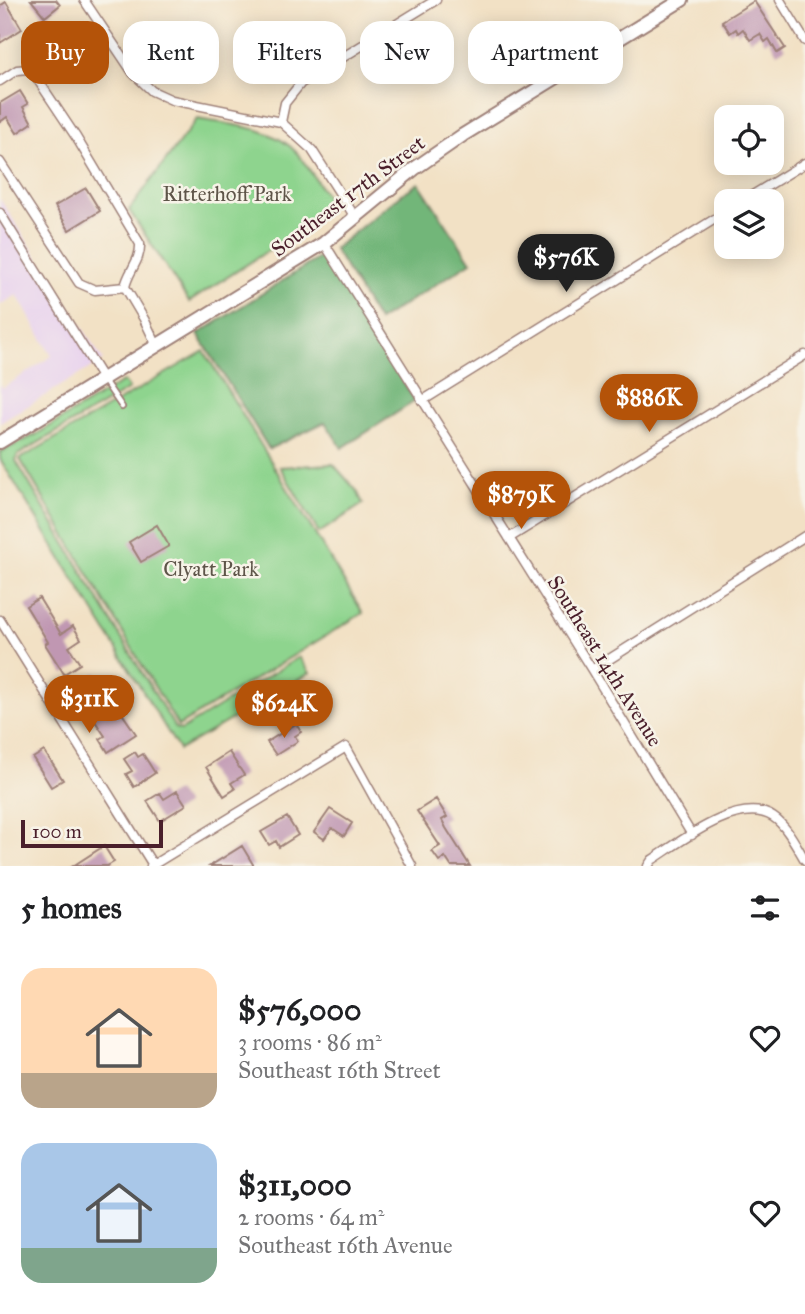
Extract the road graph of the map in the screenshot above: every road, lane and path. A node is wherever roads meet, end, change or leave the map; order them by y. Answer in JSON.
{"nodes":[{"id":1,"x":85,"y":0,"type":"edge"},
{"id":2,"x":436,"y":0,"type":"edge"},
{"id":3,"x":682,"y":0,"type":"edge"},
{"id":4,"x":780,"y":0,"type":"edge"},
{"id":5,"x":805,"y":41,"type":"edge"},
{"id":6,"x":0,"y":81,"type":"edge"},
{"id":7,"x":281,"y":122,"type":"junction"},
{"id":8,"x":0,"y":162,"type":"edge"},
{"id":9,"x":805,"y":163,"type":"edge"},
{"id":10,"x":763,"y":189,"type":"edge"},
{"id":11,"x":0,"y":214,"type":"edge"},
{"id":12,"x":355,"y":217,"type":"junction"},
{"id":13,"x":714,"y":219,"type":"edge"},
{"id":14,"x":324,"y":243,"type":"junction"},
{"id":15,"x":125,"y":287,"type":"junction"},
{"id":16,"x":157,"y":346,"type":"junction"},
{"id":17,"x":805,"y":355,"type":"edge"},
{"id":18,"x":103,"y":379,"type":"junction"},
{"id":19,"x":422,"y":401,"type":"junction"},
{"id":20,"x":122,"y":407,"type":"dead end"},
{"id":21,"x":0,"y":442,"type":"edge"},
{"id":22,"x":805,"y":536,"type":"edge"},
{"id":23,"x":509,"y":538,"type":"junction"},
{"id":24,"x":0,"y":620,"type":"edge"},
{"id":25,"x":592,"y":670,"type":"junction"},
{"id":26,"x":692,"y":835,"type":"junction"},
{"id":27,"x":805,"y":860,"type":"edge"},
{"id":28,"x":152,"y":865,"type":"edge"},
{"id":29,"x":412,"y":866,"type":"edge"},
{"id":30,"x":648,"y":866,"type":"edge"}],
"edges":[{"from":1,"to":7,"type":"street"},
{"from":2,"to":7,"type":"street"},
{"from":3,"to":12,"type":"main road","name":"Southeast 17th Street"},
{"from":4,"to":5,"type":"street"},
{"from":6,"to":15,"type":"street"},
{"from":7,"to":12,"type":"street"},
{"from":8,"to":15,"type":"street"},
{"from":9,"to":10,"type":"street"},
{"from":11,"to":18,"type":"street"},
{"from":12,"to":14,"type":"main road","name":"Southeast 17th Street"},
{"from":13,"to":19,"type":"street"},
{"from":14,"to":16,"type":"main road","name":"Southeast 17th Street"},
{"from":14,"to":19,"type":"street","name":"Southeast 14th Avenue"},
{"from":15,"to":16,"type":"street"},
{"from":16,"to":18,"type":"main road","name":"Southeast 17th Street"},
{"from":17,"to":23,"type":"street"},
{"from":18,"to":20,"type":"lane"},
{"from":18,"to":21,"type":"main road","name":"Southeast 17th Street"},
{"from":19,"to":23,"type":"street","name":"Southeast 14th Avenue"},
{"from":22,"to":25,"type":"street"},
{"from":23,"to":25,"type":"street","name":"Southeast 14th Avenue"},
{"from":24,"to":28,"type":"street"},
{"from":25,"to":26,"type":"street","name":"Southeast 14th Avenue"},
{"from":26,"to":27,"type":"street"},
{"from":26,"to":30,"type":"street"},
{"from":28,"to":29,"type":"street"}]}
